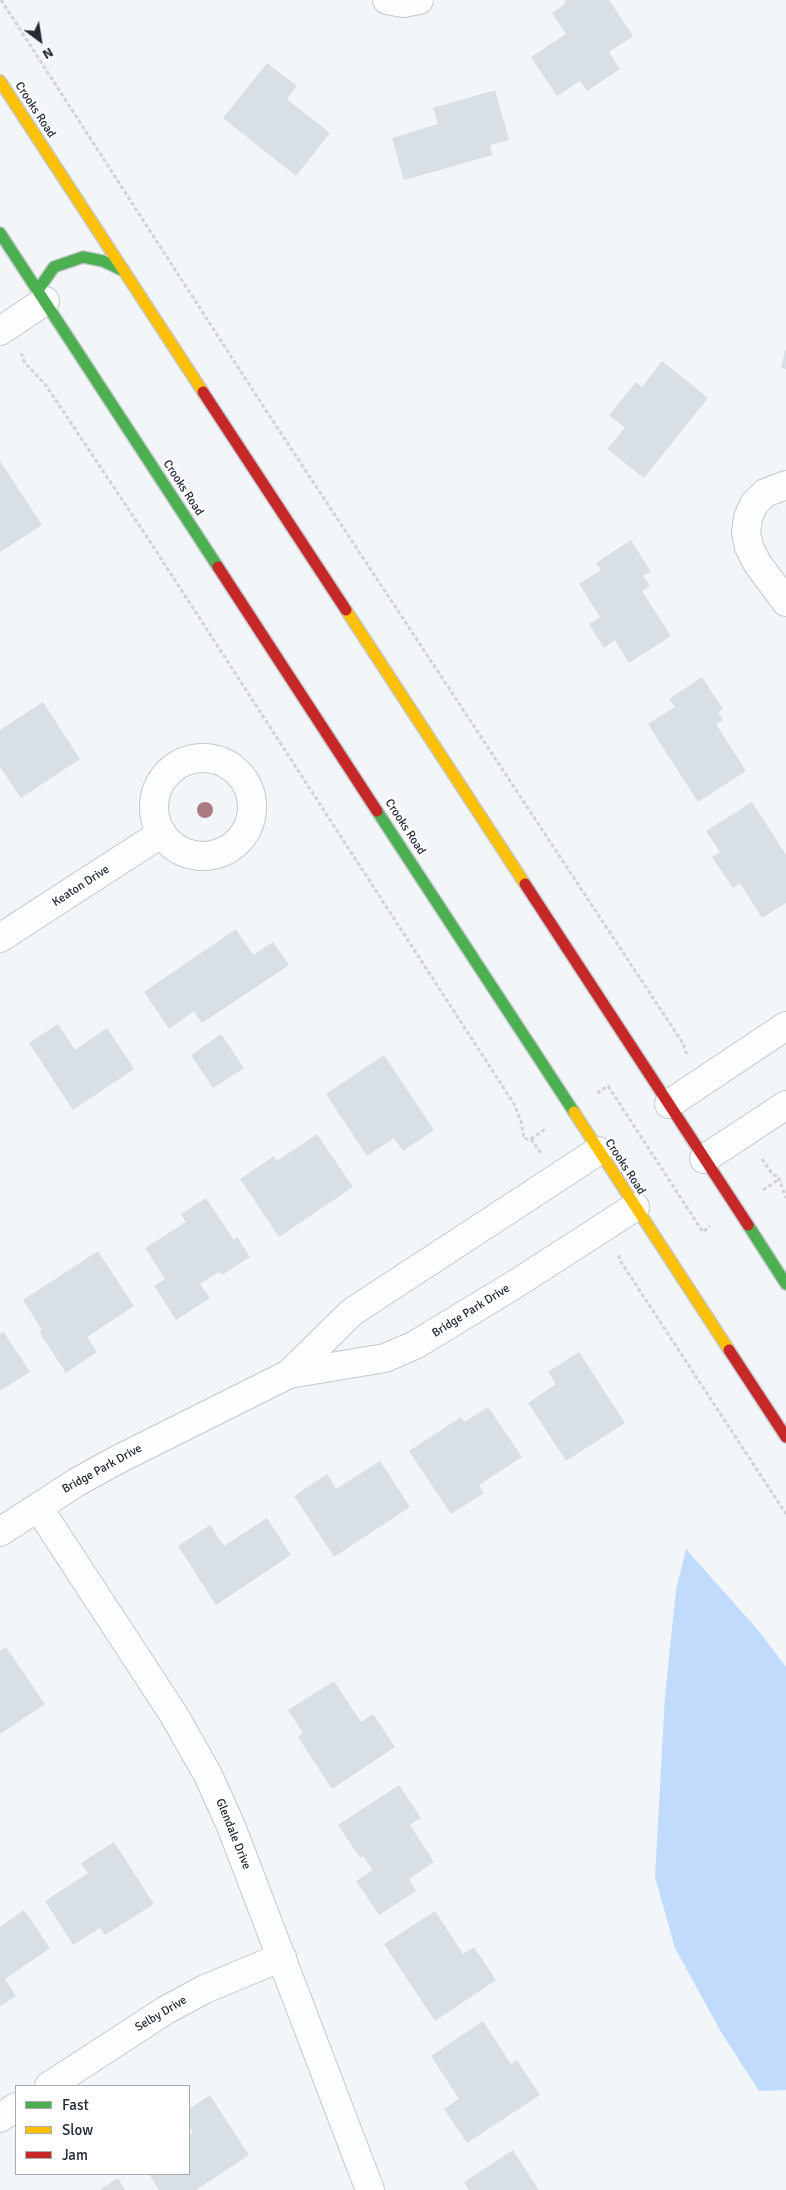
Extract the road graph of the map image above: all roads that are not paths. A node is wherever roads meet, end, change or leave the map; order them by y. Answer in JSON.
{"nodes":[{"id":1,"x":387,"y":0,"type":"edge"},
{"id":2,"x":419,"y":0,"type":"edge"},
{"id":3,"x":0,"y":81,"type":"edge"},
{"id":4,"x":0,"y":233,"type":"edge"},
{"id":5,"x":124,"y":271,"type":"junction"},
{"id":6,"x":41,"y":296,"type":"junction"},
{"id":7,"x":0,"y":331,"type":"edge"},
{"id":8,"x":786,"y":485,"type":"edge"},
{"id":9,"x":786,"y":602,"type":"edge"},
{"id":10,"x":162,"y":833,"type":"dead end"},
{"id":11,"x":0,"y":938,"type":"edge"},
{"id":12,"x":786,"y":1026,"type":"edge"},
{"id":13,"x":668,"y":1104,"type":"junction"},
{"id":14,"x":786,"y":1106,"type":"edge"},
{"id":15,"x":598,"y":1151,"type":"junction"},
{"id":16,"x":704,"y":1159,"type":"junction"},
{"id":17,"x":635,"y":1207,"type":"junction"},
{"id":18,"x":786,"y":1284,"type":"edge"},
{"id":19,"x":289,"y":1374,"type":"junction"},
{"id":20,"x":786,"y":1437,"type":"edge"},
{"id":21,"x":38,"y":1507,"type":"junction"},
{"id":22,"x":0,"y":1532,"type":"edge"},
{"id":23,"x":282,"y":1957,"type":"junction"},
{"id":24,"x":51,"y":2085,"type":"edge"},
{"id":25,"x":15,"y":2108,"type":"edge"},
{"id":26,"x":0,"y":2118,"type":"edge"},
{"id":27,"x":370,"y":2190,"type":"edge"}],
"edges":[{"from":1,"to":2,"type":"street"},
{"from":3,"to":5,"type":"main road","name":"Crooks Road"},
{"from":4,"to":6,"type":"main road","name":"Crooks Road"},
{"from":5,"to":6,"type":"main road"},
{"from":5,"to":13,"type":"main road","name":"Crooks Road"},
{"from":6,"to":7,"type":"street"},
{"from":6,"to":15,"type":"main road","name":"Crooks Road"},
{"from":8,"to":9,"type":"street"},
{"from":10,"to":11,"type":"street","name":"Keaton Drive"},
{"from":12,"to":13,"type":"street"},
{"from":13,"to":16,"type":"main road","name":"Crooks Road"},
{"from":14,"to":16,"type":"street"},
{"from":15,"to":17,"type":"main road","name":"Crooks Road"},
{"from":15,"to":19,"type":"street","name":"Bridge Park Drive"},
{"from":16,"to":18,"type":"main road","name":"Crooks Road"},
{"from":17,"to":19,"type":"street","name":"Bridge Park Drive"},
{"from":17,"to":20,"type":"main road","name":"Crooks Road"},
{"from":19,"to":21,"type":"street","name":"Bridge Park Drive"},
{"from":21,"to":22,"type":"street","name":"Bridge Park Drive"},
{"from":21,"to":23,"type":"street","name":"Glendale Drive"},
{"from":23,"to":24,"type":"street","name":"Selby Drive"},
{"from":23,"to":27,"type":"street","name":"Glendale Drive"},
{"from":25,"to":26,"type":"street"}]}
